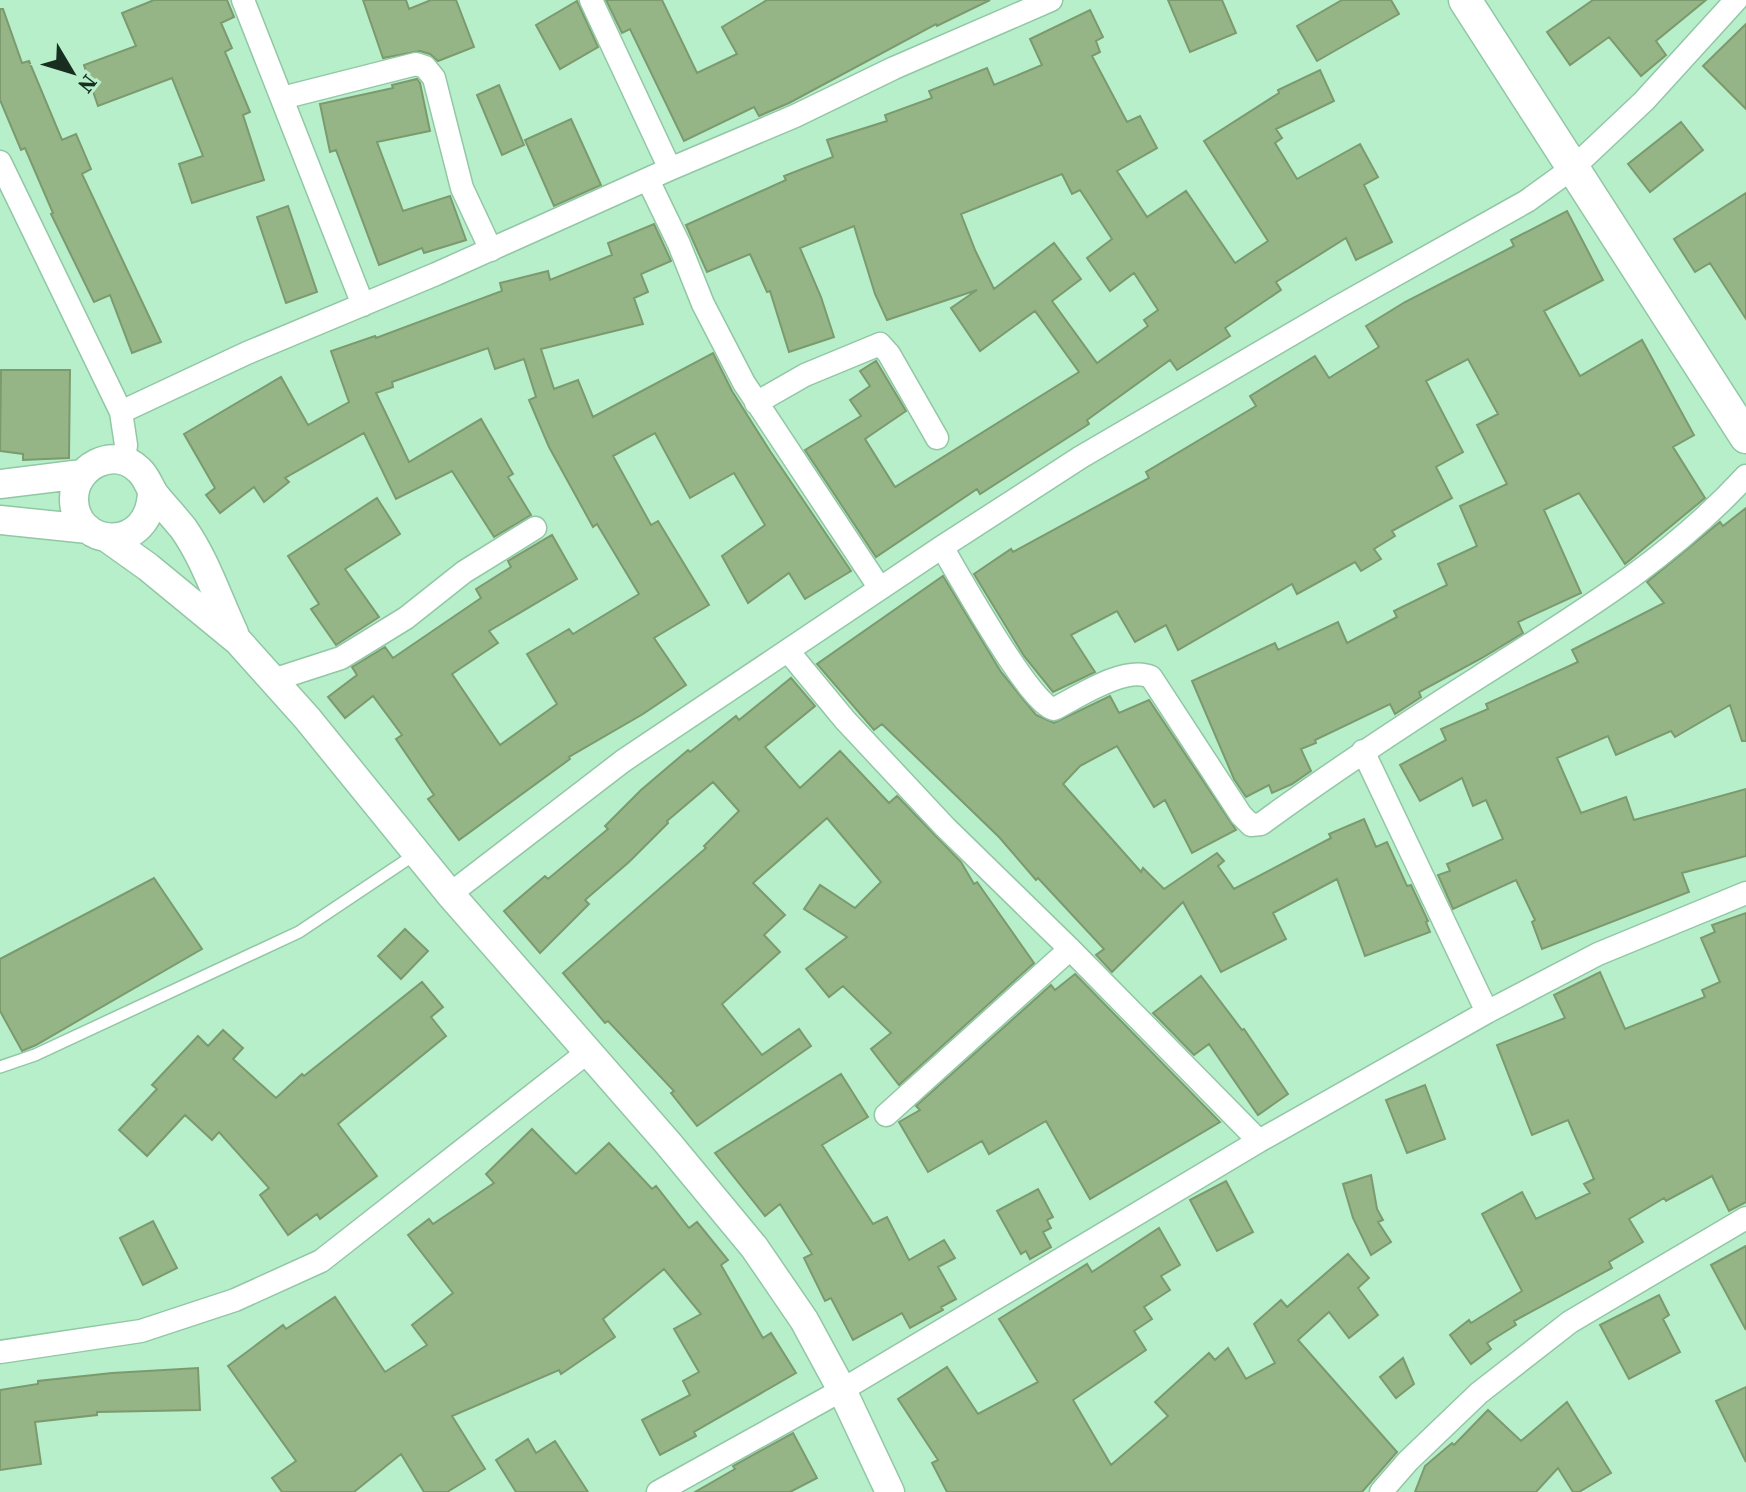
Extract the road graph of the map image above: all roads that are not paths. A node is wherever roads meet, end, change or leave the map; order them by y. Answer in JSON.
{"nodes":[{"id":1,"x":243,"y":0,"type":"edge"},
{"id":2,"x":591,"y":0,"type":"edge"},
{"id":3,"x":1051,"y":0,"type":"edge"},
{"id":4,"x":1465,"y":0,"type":"edge"},
{"id":5,"x":1736,"y":0,"type":"edge"},
{"id":6,"x":282,"y":98,"type":"junction"},
{"id":7,"x":0,"y":162,"type":"edge"},
{"id":8,"x":1574,"y":167,"type":"junction"},
{"id":9,"x":670,"y":169,"type":"junction"},
{"id":10,"x":648,"y":180,"type":"junction"},
{"id":11,"x":491,"y":250,"type":"junction"},
{"id":12,"x":363,"y":305,"type":"junction"},
{"id":13,"x":756,"y":403,"type":"junction"},
{"id":14,"x":121,"y":412,"type":"junction"},
{"id":15,"x":1746,"y":437,"type":"edge"},
{"id":16,"x":937,"y":438,"type":"dead end"},
{"id":17,"x":124,"y":460,"type":"junction"},
{"id":18,"x":82,"y":474,"type":"junction"},
{"id":19,"x":1746,"y":476,"type":"edge"},
{"id":20,"x":0,"y":484,"type":"edge"},
{"id":21,"x":152,"y":491,"type":"junction"},
{"id":22,"x":0,"y":520,"type":"edge"},
{"id":23,"x":535,"y":528,"type":"dead end"},
{"id":24,"x":97,"y":533,"type":"junction"},
{"id":25,"x":942,"y":547,"type":"junction"},
{"id":26,"x":879,"y":587,"type":"junction"},
{"id":27,"x":238,"y":641,"type":"junction"},
{"id":28,"x":788,"y":651,"type":"junction"},
{"id":29,"x":273,"y":680,"type":"junction"},
{"id":30,"x":1363,"y":751,"type":"junction"},
{"id":31,"x":417,"y":853,"type":"junction"},
{"id":32,"x":1746,"y":893,"type":"edge"},
{"id":33,"x":450,"y":894,"type":"junction"},
{"id":34,"x":1070,"y":949,"type":"junction"},
{"id":35,"x":1487,"y":1012,"type":"junction"},
{"id":36,"x":589,"y":1051,"type":"junction"},
{"id":37,"x":0,"y":1067,"type":"edge"},
{"id":38,"x":886,"y":1115,"type":"dead end"},
{"id":39,"x":1259,"y":1141,"type":"junction"},
{"id":40,"x":1746,"y":1218,"type":"edge"},
{"id":41,"x":0,"y":1352,"type":"edge"},
{"id":42,"x":842,"y":1390,"type":"junction"},
{"id":43,"x":658,"y":1492,"type":"edge"},
{"id":44,"x":890,"y":1492,"type":"edge"},
{"id":45,"x":1381,"y":1492,"type":"edge"}],
"edges":[{"from":1,"to":6,"type":"street"},
{"from":2,"to":9,"type":"street"},
{"from":3,"to":9,"type":"street"},
{"from":4,"to":8,"type":"main road"},
{"from":5,"to":8,"type":"street"},
{"from":6,"to":11,"type":"street"},
{"from":6,"to":12,"type":"street"},
{"from":7,"to":14,"type":"street"},
{"from":8,"to":15,"type":"main road"},
{"from":8,"to":25,"type":"street"},
{"from":9,"to":10,"type":"street"},
{"from":10,"to":11,"type":"street"},
{"from":10,"to":13,"type":"street"},
{"from":11,"to":12,"type":"street"},
{"from":12,"to":14,"type":"street"},
{"from":13,"to":16,"type":"street"},
{"from":13,"to":26,"type":"street"},
{"from":14,"to":17,"type":"street"},
{"from":17,"to":18,"type":"street"},
{"from":17,"to":21,"type":"street"},
{"from":18,"to":20,"type":"street"},
{"from":18,"to":24,"type":"street"},
{"from":19,"to":30,"type":"street"},
{"from":21,"to":24,"type":"street"},
{"from":21,"to":27,"type":"street"},
{"from":22,"to":24,"type":"street"},
{"from":23,"to":29,"type":"street"},
{"from":24,"to":27,"type":"street"},
{"from":25,"to":26,"type":"street"},
{"from":25,"to":30,"type":"street"},
{"from":26,"to":28,"type":"street"},
{"from":27,"to":29,"type":"street"},
{"from":28,"to":33,"type":"street"},
{"from":28,"to":34,"type":"street"},
{"from":29,"to":31,"type":"street"},
{"from":30,"to":35,"type":"street"},
{"from":31,"to":33,"type":"street"},
{"from":31,"to":37,"type":"lane"},
{"from":32,"to":35,"type":"street"},
{"from":33,"to":36,"type":"street"},
{"from":34,"to":38,"type":"street"},
{"from":34,"to":39,"type":"street"},
{"from":35,"to":39,"type":"street"},
{"from":36,"to":41,"type":"street"},
{"from":36,"to":42,"type":"street"},
{"from":39,"to":42,"type":"street"},
{"from":40,"to":45,"type":"street"},
{"from":42,"to":43,"type":"street"},
{"from":42,"to":44,"type":"street"}]}
